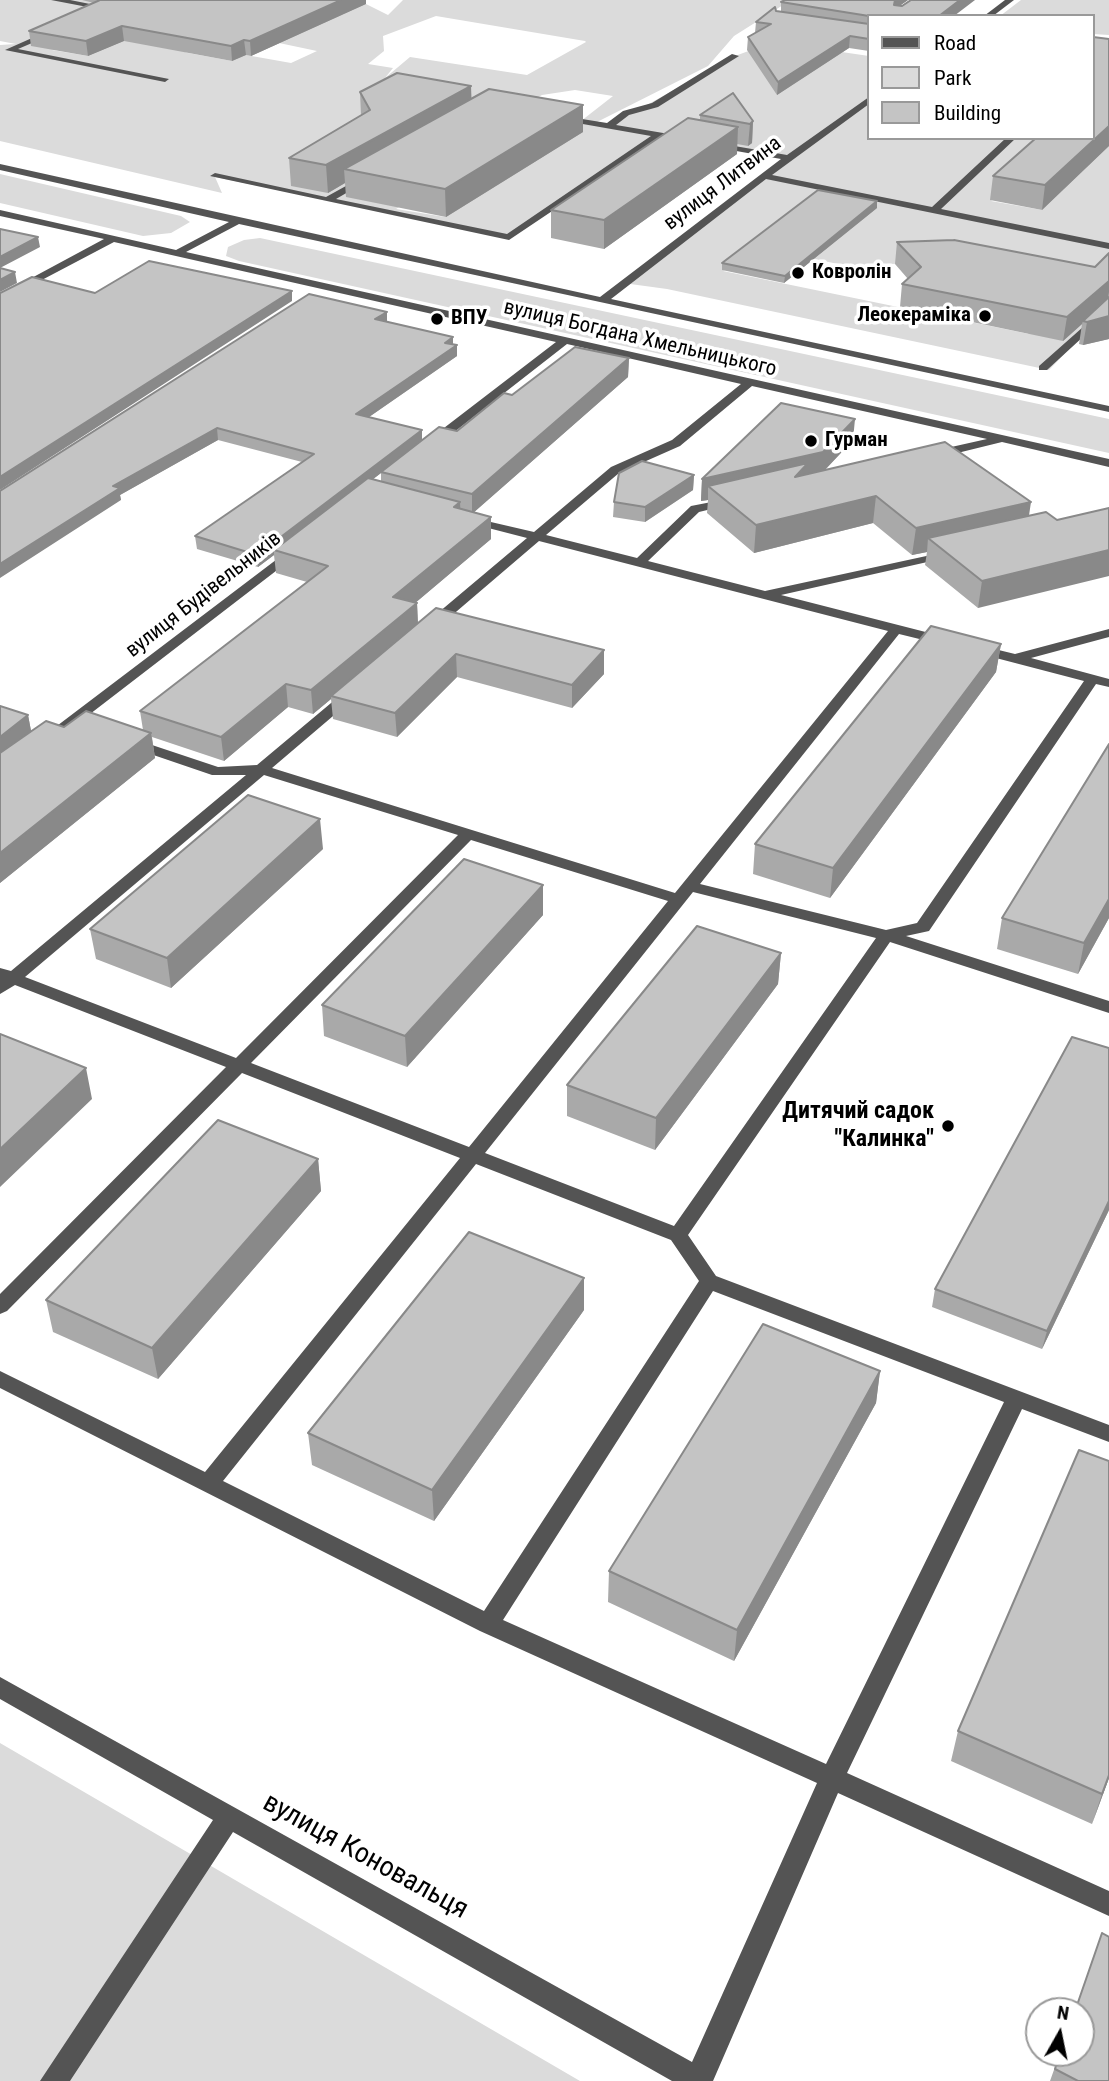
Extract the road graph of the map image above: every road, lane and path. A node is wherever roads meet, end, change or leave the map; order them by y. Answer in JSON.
{"nodes":[{"id":1,"x":55,"y":0,"type":"edge"},
{"id":2,"x":1010,"y":0,"type":"edge"},
{"id":3,"x":94,"y":13,"type":"edge"},
{"id":4,"x":991,"y":14,"type":"edge"},
{"id":5,"x":57,"y":29,"type":"edge"},
{"id":6,"x":0,"y":41,"type":"edge"},
{"id":7,"x":21,"y":45,"type":"junction"},
{"id":8,"x":734,"y":56,"type":"dead end"},
{"id":9,"x":165,"y":79,"type":"dead end"},
{"id":10,"x":867,"y":101,"type":"edge"},
{"id":11,"x":550,"y":116,"type":"edge"},
{"id":12,"x":609,"y":126,"type":"junction"},
{"id":13,"x":659,"y":135,"type":"junction"},
{"id":14,"x":672,"y":137,"type":"edge"},
{"id":15,"x":1010,"y":140,"type":"edge"},
{"id":16,"x":698,"y":142,"type":"edge"},
{"id":17,"x":790,"y":158,"type":"junction"},
{"id":18,"x":0,"y":167,"type":"edge"},
{"id":19,"x":374,"y":173,"type":"edge"},
{"id":20,"x":215,"y":176,"type":"dead end"},
{"id":21,"x":764,"y":176,"type":"junction"},
{"id":22,"x":327,"y":200,"type":"junction"},
{"id":23,"x":933,"y":211,"type":"junction"},
{"id":24,"x":0,"y":213,"type":"edge"},
{"id":25,"x":236,"y":222,"type":"junction"},
{"id":26,"x":112,"y":239,"type":"junction"},
{"id":27,"x":1109,"y":246,"type":"edge"},
{"id":28,"x":175,"y":254,"type":"junction"},
{"id":29,"x":325,"y":288,"type":"junction"},
{"id":30,"x":310,"y":297,"type":"edge"},
{"id":31,"x":0,"y":299,"type":"edge"},
{"id":32,"x":601,"y":301,"type":"junction"},
{"id":33,"x":1109,"y":307,"type":"edge"},
{"id":34,"x":564,"y":341,"type":"junction"},
{"id":35,"x":1043,"y":369,"type":"dead end"},
{"id":36,"x":749,"y":383,"type":"junction"},
{"id":37,"x":1109,"y":409,"type":"edge"},
{"id":38,"x":1002,"y":439,"type":"junction"},
{"id":39,"x":422,"y":451,"type":"edge"},
{"id":40,"x":926,"y":457,"type":"edge"},
{"id":41,"x":1109,"y":463,"type":"edge"},
{"id":42,"x":736,"y":499,"type":"edge"},
{"id":43,"x":458,"y":517,"type":"edge"},
{"id":44,"x":536,"y":537,"type":"junction"},
{"id":45,"x":302,"y":544,"type":"edge"},
{"id":46,"x":963,"y":550,"type":"edge"},
{"id":47,"x":639,"y":563,"type":"junction"},
{"id":48,"x":765,"y":595,"type":"junction"},
{"id":49,"x":896,"y":629,"type":"junction"},
{"id":50,"x":1109,"y":632,"type":"edge"},
{"id":51,"x":420,"y":635,"type":"edge"},
{"id":52,"x":1013,"y":659,"type":"junction"},
{"id":53,"x":1092,"y":679,"type":"junction"},
{"id":54,"x":1109,"y":683,"type":"edge"},
{"id":55,"x":356,"y":689,"type":"edge"},
{"id":56,"x":120,"y":738,"type":"edge"},
{"id":57,"x":30,"y":753,"type":"edge"},
{"id":58,"x":261,"y":769,"type":"junction"},
{"id":59,"x":468,"y":834,"type":"junction"},
{"id":60,"x":683,"y":893,"type":"junction"},
{"id":61,"x":886,"y":935,"type":"junction"},
{"id":62,"x":4,"y":980,"type":"edge"},
{"id":63,"x":1109,"y":1007,"type":"edge"},
{"id":64,"x":239,"y":1066,"type":"junction"},
{"id":65,"x":472,"y":1156,"type":"junction"},
{"id":66,"x":678,"y":1235,"type":"junction"},
{"id":67,"x":709,"y":1281,"type":"junction"},
{"id":68,"x":0,"y":1306,"type":"edge"},
{"id":69,"x":0,"y":1379,"type":"edge"},
{"id":70,"x":1016,"y":1399,"type":"junction"},
{"id":71,"x":1109,"y":1434,"type":"edge"},
{"id":72,"x":208,"y":1484,"type":"junction"},
{"id":73,"x":488,"y":1624,"type":"junction"},
{"id":74,"x":0,"y":1687,"type":"edge"},
{"id":75,"x":832,"y":1778,"type":"junction"},
{"id":76,"x":229,"y":1817,"type":"junction"},
{"id":77,"x":1109,"y":1904,"type":"edge"},
{"id":78,"x":54,"y":2081,"type":"edge"},
{"id":79,"x":699,"y":2081,"type":"edge"}],
"edges":[{"from":1,"to":3,"type":"street"},
{"from":2,"to":4,"type":"street"},
{"from":5,"to":7,"type":"street"},
{"from":6,"to":7,"type":"street"},
{"from":7,"to":9,"type":"street"},
{"from":8,"to":12,"type":"street"},
{"from":10,"to":17,"type":"street","name":"вулиця Литвина"},
{"from":11,"to":12,"type":"street"},
{"from":12,"to":13,"type":"street"},
{"from":13,"to":14,"type":"street"},
{"from":13,"to":22,"type":"street"},
{"from":15,"to":23,"type":"street"},
{"from":16,"to":17,"type":"street"},
{"from":17,"to":21,"type":"street","name":"вулиця Литвина"},
{"from":18,"to":25,"type":"street","name":"вулиця Богдана Хмельницького"},
{"from":19,"to":22,"type":"street"},
{"from":20,"to":22,"type":"street"},
{"from":21,"to":23,"type":"street"},
{"from":21,"to":32,"type":"street","name":"вулиця Литвина"},
{"from":23,"to":27,"type":"street"},
{"from":24,"to":26,"type":"street","name":"вулиця Богдана Хмельницького"},
{"from":25,"to":28,"type":"street"},
{"from":25,"to":32,"type":"street","name":"вулиця Богдана Хмельницького"},
{"from":26,"to":28,"type":"street","name":"вулиця Богдана Хмельницького"},
{"from":26,"to":31,"type":"street"},
{"from":28,"to":29,"type":"street","name":"вулиця Богдана Хмельницького"},
{"from":29,"to":30,"type":"street"},
{"from":29,"to":34,"type":"street","name":"вулиця Богдана Хмельницького"},
{"from":32,"to":37,"type":"street","name":"вулиця Богдана Хмельницького"},
{"from":33,"to":35,"type":"street"},
{"from":34,"to":36,"type":"street","name":"вулиця Богдана Хмельницького"},
{"from":34,"to":39,"type":"street"},
{"from":36,"to":38,"type":"street","name":"вулиця Богдана Хмельницького"},
{"from":36,"to":44,"type":"street"},
{"from":38,"to":40,"type":"street"},
{"from":38,"to":41,"type":"street","name":"вулиця Богдана Хмельницького"},
{"from":42,"to":47,"type":"street"},
{"from":43,"to":44,"type":"street"},
{"from":44,"to":47,"type":"street"},
{"from":44,"to":51,"type":"street"},
{"from":45,"to":57,"type":"street","name":"вулиця Будівельників"},
{"from":46,"to":48,"type":"street"},
{"from":47,"to":48,"type":"street"},
{"from":48,"to":49,"type":"street"},
{"from":49,"to":52,"type":"street"},
{"from":49,"to":60,"type":"street"},
{"from":50,"to":52,"type":"street"},
{"from":52,"to":53,"type":"street"},
{"from":53,"to":54,"type":"street"},
{"from":53,"to":61,"type":"street"},
{"from":55,"to":58,"type":"street"},
{"from":56,"to":58,"type":"street"},
{"from":58,"to":59,"type":"street"},
{"from":58,"to":62,"type":"street"},
{"from":59,"to":60,"type":"street"},
{"from":59,"to":64,"type":"street"},
{"from":60,"to":61,"type":"street"},
{"from":60,"to":65,"type":"street"},
{"from":61,"to":63,"type":"street"},
{"from":61,"to":66,"type":"street"},
{"from":62,"to":64,"type":"street"},
{"from":64,"to":65,"type":"street"},
{"from":64,"to":68,"type":"street"},
{"from":65,"to":66,"type":"street"},
{"from":65,"to":72,"type":"street"},
{"from":66,"to":67,"type":"street"},
{"from":67,"to":70,"type":"street"},
{"from":67,"to":73,"type":"street"},
{"from":69,"to":72,"type":"street"},
{"from":70,"to":71,"type":"street"},
{"from":70,"to":75,"type":"street"},
{"from":72,"to":73,"type":"street"},
{"from":73,"to":75,"type":"street"},
{"from":74,"to":76,"type":"street","name":"вулиця Коновальця"},
{"from":75,"to":77,"type":"street"},
{"from":75,"to":79,"type":"street"},
{"from":76,"to":78,"type":"street"},
{"from":76,"to":79,"type":"street","name":"вулиця Коновальця"}]}
